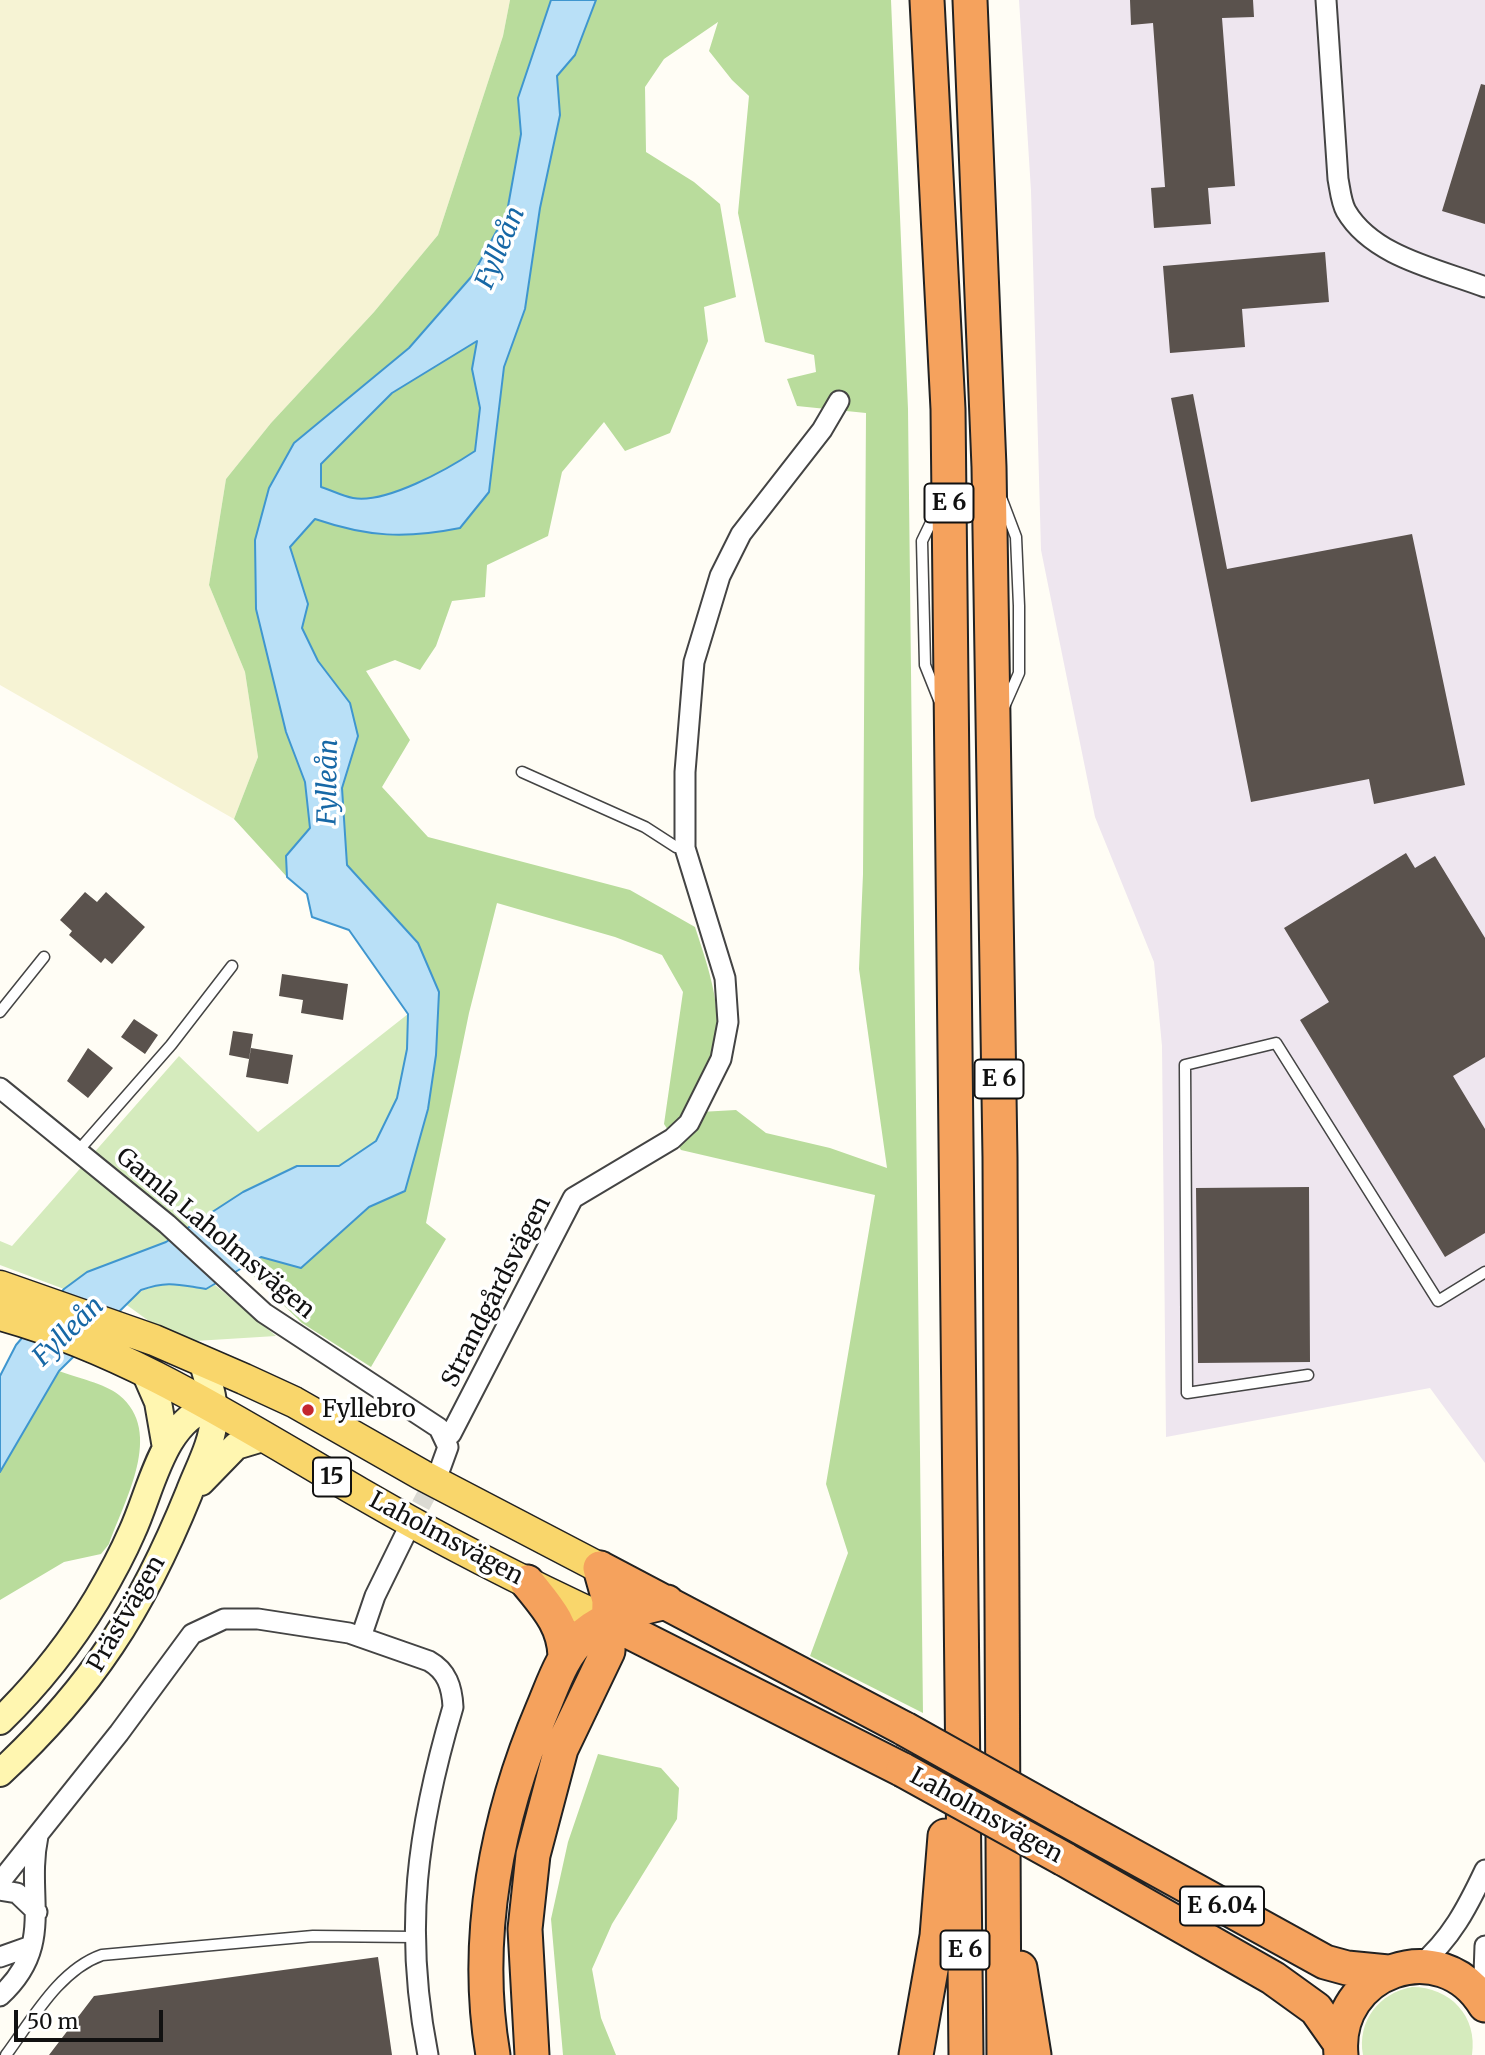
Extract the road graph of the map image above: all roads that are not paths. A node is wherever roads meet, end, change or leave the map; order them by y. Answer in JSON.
{"nodes":[{"id":1,"x":927,"y":0,"type":"edge"},
{"id":2,"x":970,"y":0,"type":"edge"},
{"id":3,"x":1326,"y":0,"type":"edge"},
{"id":4,"x":1485,"y":287,"type":"edge"},
{"id":5,"x":839,"y":401,"type":"dead end"},
{"id":6,"x":522,"y":772,"type":"dead end"},
{"id":7,"x":685,"y":849,"type":"junction"},
{"id":8,"x":44,"y":957,"type":"dead end"},
{"id":9,"x":232,"y":967,"type":"dead end"},
{"id":10,"x":0,"y":1012,"type":"edge"},
{"id":11,"x":0,"y":1088,"type":"edge"},
{"id":12,"x":78,"y":1151,"type":"junction"},
{"id":13,"x":1485,"y":1272,"type":"edge"},
{"id":14,"x":0,"y":1286,"type":"edge"},
{"id":15,"x":0,"y":1315,"type":"edge"},
{"id":16,"x":202,"y":1360,"type":"junction"},
{"id":17,"x":144,"y":1370,"type":"junction"},
{"id":18,"x":1308,"y":1375,"type":"dead end"},
{"id":19,"x":294,"y":1402,"type":"junction"},
{"id":20,"x":213,"y":1405,"type":"junction"},
{"id":21,"x":266,"y":1437,"type":"junction"},
{"id":22,"x":446,"y":1437,"type":"junction"},
{"id":23,"x":166,"y":1448,"type":"junction"},
{"id":24,"x":440,"y":1469,"type":"tunnel mouth"},
{"id":25,"x":184,"y":1506,"type":"junction"},
{"id":26,"x":405,"y":1535,"type":"tunnel mouth"},
{"id":27,"x":962,"y":1538,"type":"junction"},
{"id":28,"x":600,"y":1568,"type":"junction"},
{"id":29,"x":527,"y":1582,"type":"junction"},
{"id":30,"x":667,"y":1602,"type":"junction"},
{"id":31,"x":610,"y":1622,"type":"junction"},
{"id":32,"x":361,"y":1637,"type":"junction"},
{"id":33,"x":666,"y":1650,"type":"junction"},
{"id":34,"x":565,"y":1656,"type":"junction"},
{"id":35,"x":596,"y":1678,"type":"junction"},
{"id":36,"x":0,"y":1721,"type":"edge"},
{"id":37,"x":0,"y":1773,"type":"edge"},
{"id":38,"x":39,"y":1831,"type":"junction"},
{"id":39,"x":1002,"y":1854,"type":"junction"},
{"id":40,"x":1485,"y":1870,"type":"edge"},
{"id":41,"x":0,"y":1882,"type":"edge"},
{"id":42,"x":0,"y":1890,"type":"edge"},
{"id":43,"x":37,"y":1912,"type":"junction"},
{"id":44,"x":414,"y":1937,"type":"junction"},
{"id":45,"x":31,"y":1946,"type":"junction"},
{"id":46,"x":1485,"y":1946,"type":"edge"},
{"id":47,"x":0,"y":1957,"type":"edge"},
{"id":48,"x":1404,"y":1969,"type":"junction"},
{"id":49,"x":0,"y":1996,"type":"edge"},
{"id":50,"x":1484,"y":2004,"type":"edge"},
{"id":51,"x":1340,"y":2049,"type":"edge"},
{"id":52,"x":6,"y":2055,"type":"edge"},
{"id":53,"x":428,"y":2055,"type":"edge"},
{"id":54,"x":493,"y":2055,"type":"edge"},
{"id":55,"x":532,"y":2055,"type":"edge"},
{"id":56,"x":916,"y":2055,"type":"edge"},
{"id":57,"x":966,"y":2055,"type":"edge"},
{"id":58,"x":1004,"y":2055,"type":"edge"},
{"id":59,"x":1034,"y":2055,"type":"edge"}],
"edges":[{"from":1,"to":27,"type":"highway","number":"E 6"},
{"from":2,"to":39,"type":"highway","number":"E 6"},
{"from":3,"to":4,"type":"street"},
{"from":5,"to":7,"type":"street","name":"Strandgårdsvägen"},
{"from":6,"to":7,"type":"lane"},
{"from":7,"to":22,"type":"street","name":"Strandgårdsvägen"},
{"from":8,"to":10,"type":"lane"},
{"from":9,"to":12,"type":"lane"},
{"from":11,"to":12,"type":"street","name":"Gamla Laholmsvägen"},
{"from":12,"to":22,"type":"street","name":"Gamla Laholmsvägen"},
{"from":13,"to":18,"type":"lane"},
{"from":14,"to":16,"type":"main road","name":"Laholmsvägen","number":"15"},
{"from":15,"to":17,"type":"main road","name":"Laholmsvägen","number":"15"},
{"from":16,"to":19,"type":"main road","name":"Laholmsvägen","number":"15"},
{"from":16,"to":20,"type":"street","name":"Prästvägen"},
{"from":17,"to":20,"type":"main road","name":"Laholmsvägen","number":"15"},
{"from":17,"to":23,"type":"street"},
{"from":19,"to":20,"type":"main road","name":"Laholmsvägen","number":"15"},
{"from":19,"to":28,"type":"main road","name":"Laholmsvägen","number":"15"},
{"from":20,"to":21,"type":"main road","name":"Laholmsvägen","number":"15"},
{"from":20,"to":23,"type":"street","name":"Prästvägen"},
{"from":20,"to":25,"type":"street","name":"Prästvägen"},
{"from":21,"to":25,"type":"street","name":"Prästvägen"},
{"from":21,"to":29,"type":"main road","name":"Laholmsvägen","number":"15"},
{"from":22,"to":24,"type":"street"},
{"from":23,"to":36,"type":"street","name":"Prästvägen"},
{"from":25,"to":37,"type":"street","name":"Prästvägen"},
{"from":26,"to":32,"type":"street"},
{"from":27,"to":56,"type":"highway"},
{"from":27,"to":57,"type":"highway","number":"E 6"},
{"from":28,"to":30,"type":"highway","name":"Laholmsvägen","number":"E 6.04"},
{"from":28,"to":31,"type":"highway"},
{"from":29,"to":31,"type":"main road","name":"Laholmsvägen","number":"15"},
{"from":29,"to":34,"type":"highway"},
{"from":30,"to":31,"type":"highway"},
{"from":30,"to":48,"type":"highway","name":"Laholmsvägen","number":"E 6.04","bridge":true},
{"from":31,"to":33,"type":"highway","name":"Laholmsvägen","number":"E 6.04"},
{"from":31,"to":34,"type":"highway"},
{"from":31,"to":35,"type":"highway"},
{"from":32,"to":38,"type":"street"},
{"from":32,"to":44,"type":"street"},
{"from":33,"to":35,"type":"highway"},
{"from":33,"to":51,"type":"highway","name":"Laholmsvägen","number":"E 6.04","bridge":true},
{"from":34,"to":54,"type":"highway"},
{"from":35,"to":55,"type":"highway"},
{"from":38,"to":41,"type":"street"},
{"from":38,"to":43,"type":"street"},
{"from":39,"to":58,"type":"highway","number":"E 6"},
{"from":39,"to":59,"type":"highway"},
{"from":40,"to":48,"type":"street"},
{"from":42,"to":43,"type":"street"},
{"from":43,"to":45,"type":"street"},
{"from":44,"to":52,"type":"lane"},
{"from":44,"to":53,"type":"street"},
{"from":45,"to":47,"type":"street"},
{"from":45,"to":49,"type":"street"},
{"from":46,"to":50,"type":"street"},
{"from":48,"to":50,"type":"highway","name":"Laholmsvägen"},
{"from":48,"to":51,"type":"highway","name":"Laholmsvägen"}]}
